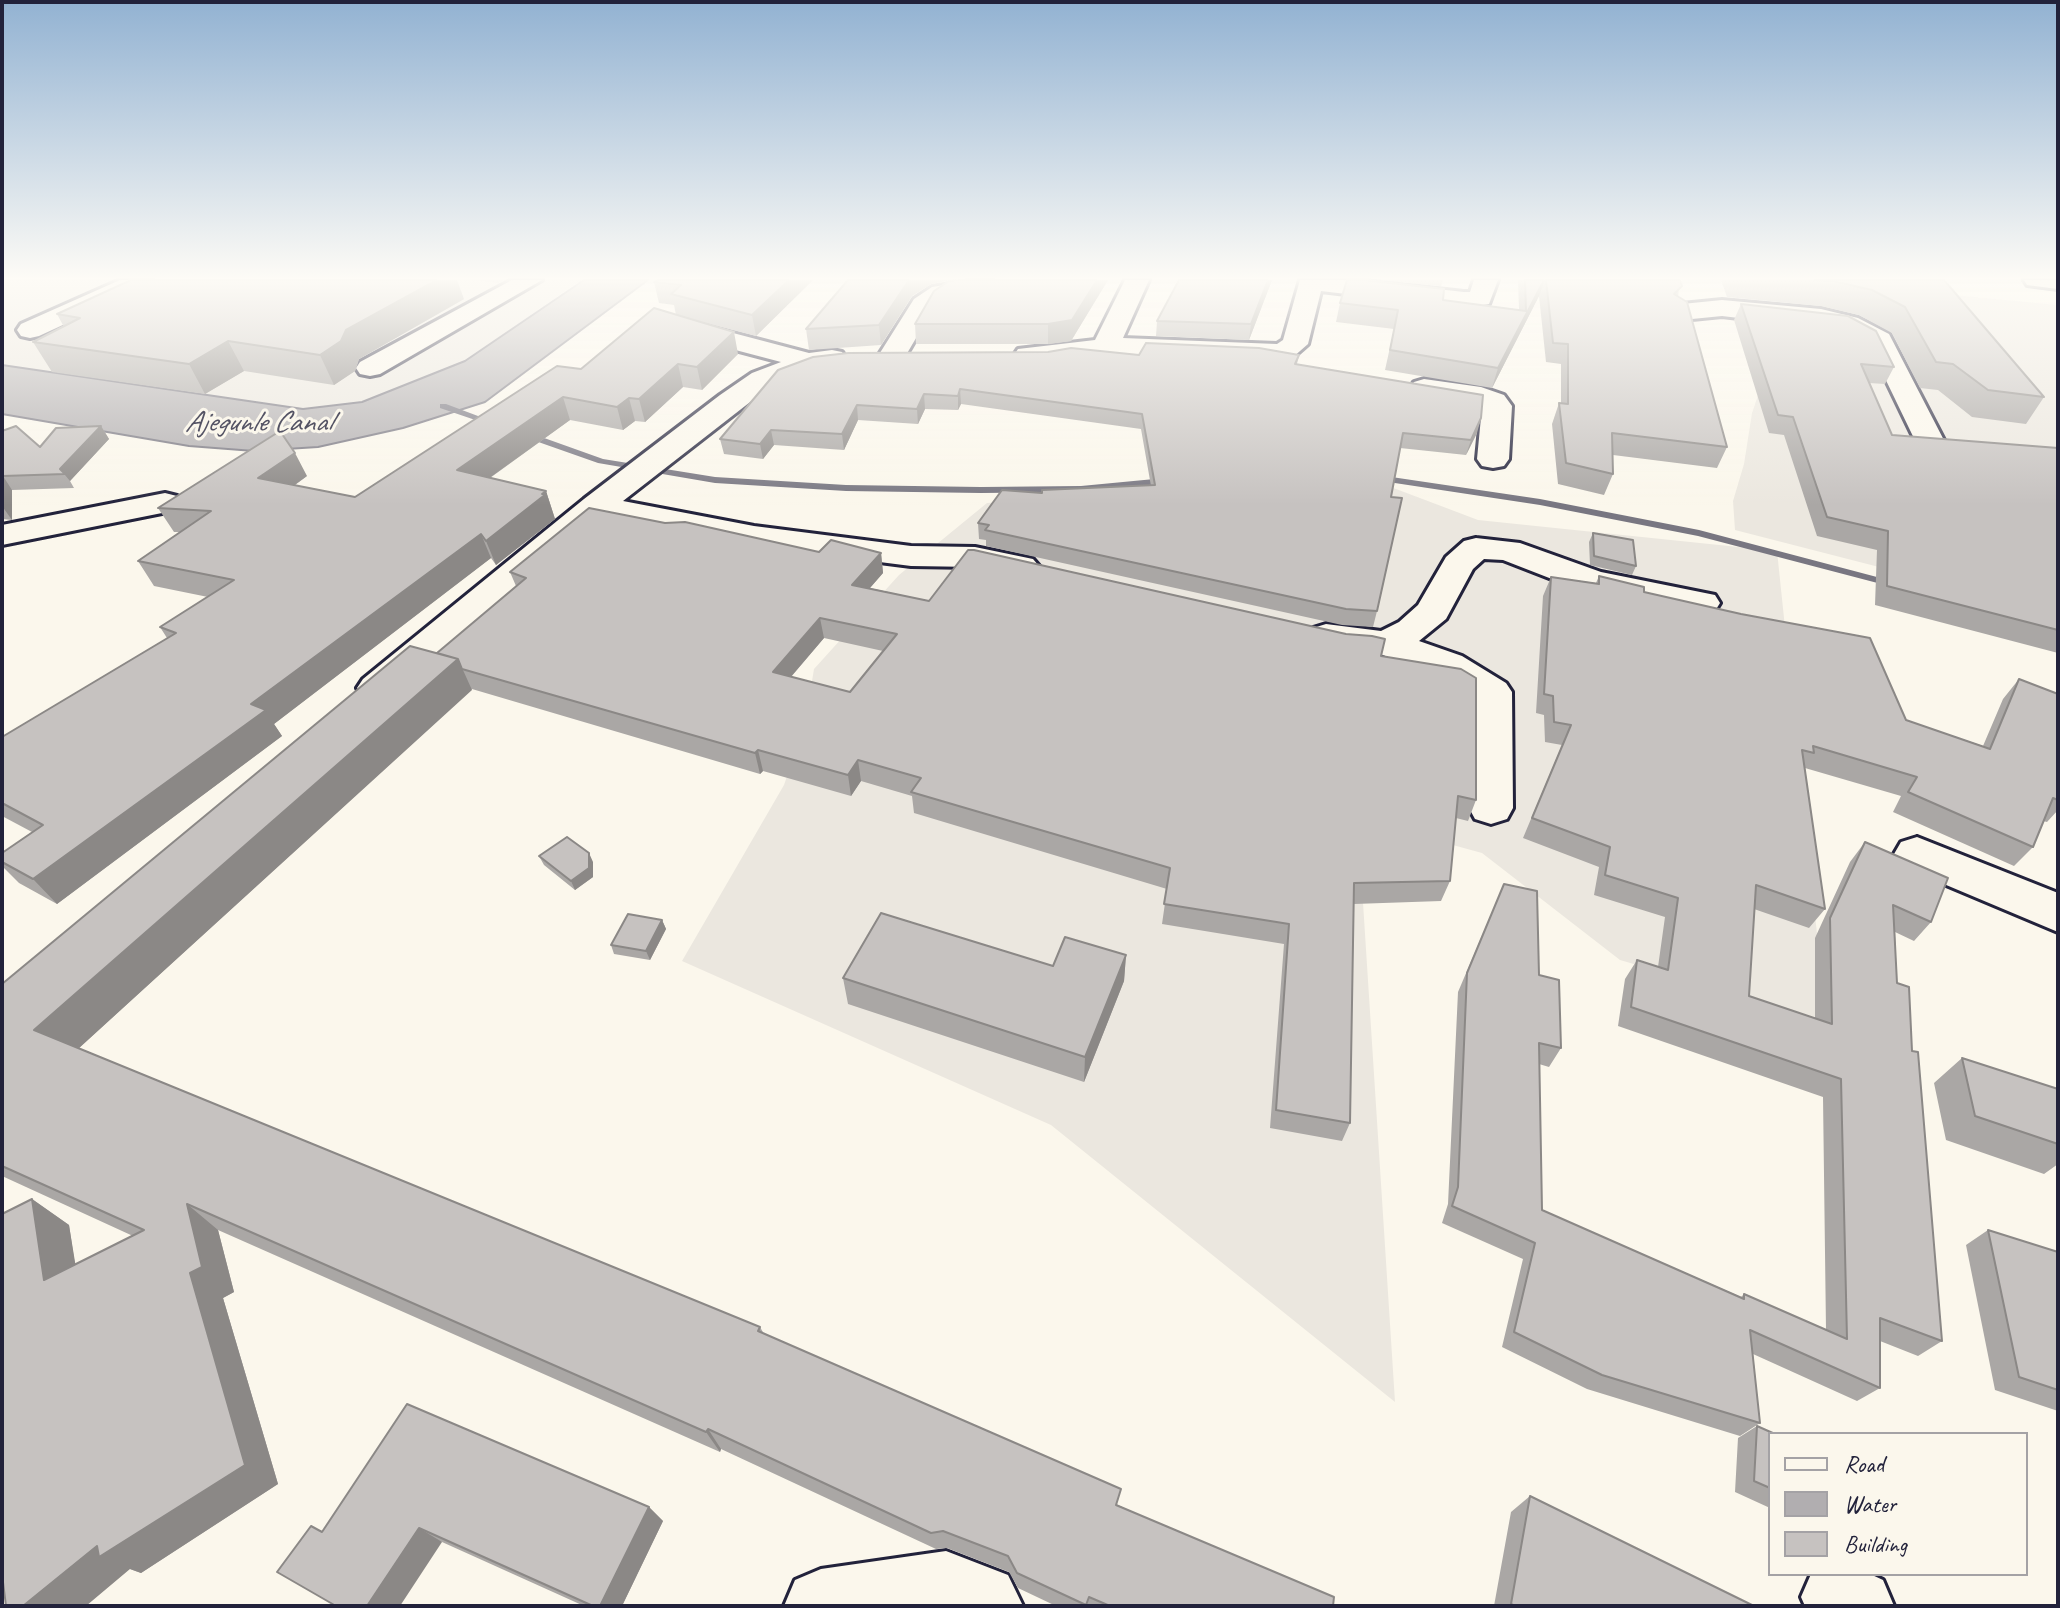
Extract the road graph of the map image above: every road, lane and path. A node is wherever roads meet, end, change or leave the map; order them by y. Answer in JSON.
{"nodes":[{"id":1,"x":394,"y":355,"type":"edge"},
{"id":2,"x":745,"y":355,"type":"edge"},
{"id":3,"x":785,"y":355,"type":"edge"},
{"id":4,"x":1289,"y":355,"type":"edge"},
{"id":5,"x":1887,"y":355,"type":"edge"},
{"id":6,"x":892,"y":356,"type":"joint"},
{"id":7,"x":923,"y":356,"type":"edge"},
{"id":8,"x":809,"y":361,"type":"junction"},
{"id":9,"x":1317,"y":367,"type":"edge"},
{"id":10,"x":370,"y":368,"type":"dead end"},
{"id":11,"x":1389,"y":382,"type":"edge"},
{"id":12,"x":730,"y":401,"type":"junction"},
{"id":13,"x":1933,"y":448,"type":"edge"},
{"id":14,"x":1493,"y":459,"type":"dead end"},
{"id":15,"x":165,"y":503,"type":"edge"},
{"id":16,"x":599,"y":504,"type":"junction"},
{"id":17,"x":2,"y":535,"type":"edge"},
{"id":18,"x":1059,"y":574,"type":"edge"},
{"id":19,"x":1702,"y":603,"type":"edge"},
{"id":20,"x":1297,"y":630,"type":"edge"},
{"id":21,"x":1386,"y":643,"type":"junction"},
{"id":22,"x":352,"y":709,"type":"edge"},
{"id":23,"x":1491,"y":808,"type":"dead end"},
{"id":24,"x":1917,"y":854,"type":"dead end"},
{"id":25,"x":2058,"y":913,"type":"edge"},
{"id":26,"x":821,"y":1606,"type":"edge"},
{"id":27,"x":986,"y":1606,"type":"edge"}],
"edges":[{"from":1,"to":10,"type":"street"},
{"from":2,"to":12,"type":"street"},
{"from":3,"to":8,"type":"street"},
{"from":4,"to":9,"type":"street"},
{"from":5,"to":13,"type":"street"},
{"from":6,"to":7,"type":"street"},
{"from":6,"to":8,"type":"street"},
{"from":8,"to":12,"type":"street"},
{"from":11,"to":14,"type":"street"},
{"from":12,"to":16,"type":"street"},
{"from":15,"to":17,"type":"street"},
{"from":16,"to":18,"type":"street"},
{"from":16,"to":22,"type":"street"},
{"from":19,"to":21,"type":"street"},
{"from":20,"to":21,"type":"street"},
{"from":21,"to":23,"type":"street"},
{"from":24,"to":25,"type":"street"},
{"from":26,"to":27,"type":"street"}]}
